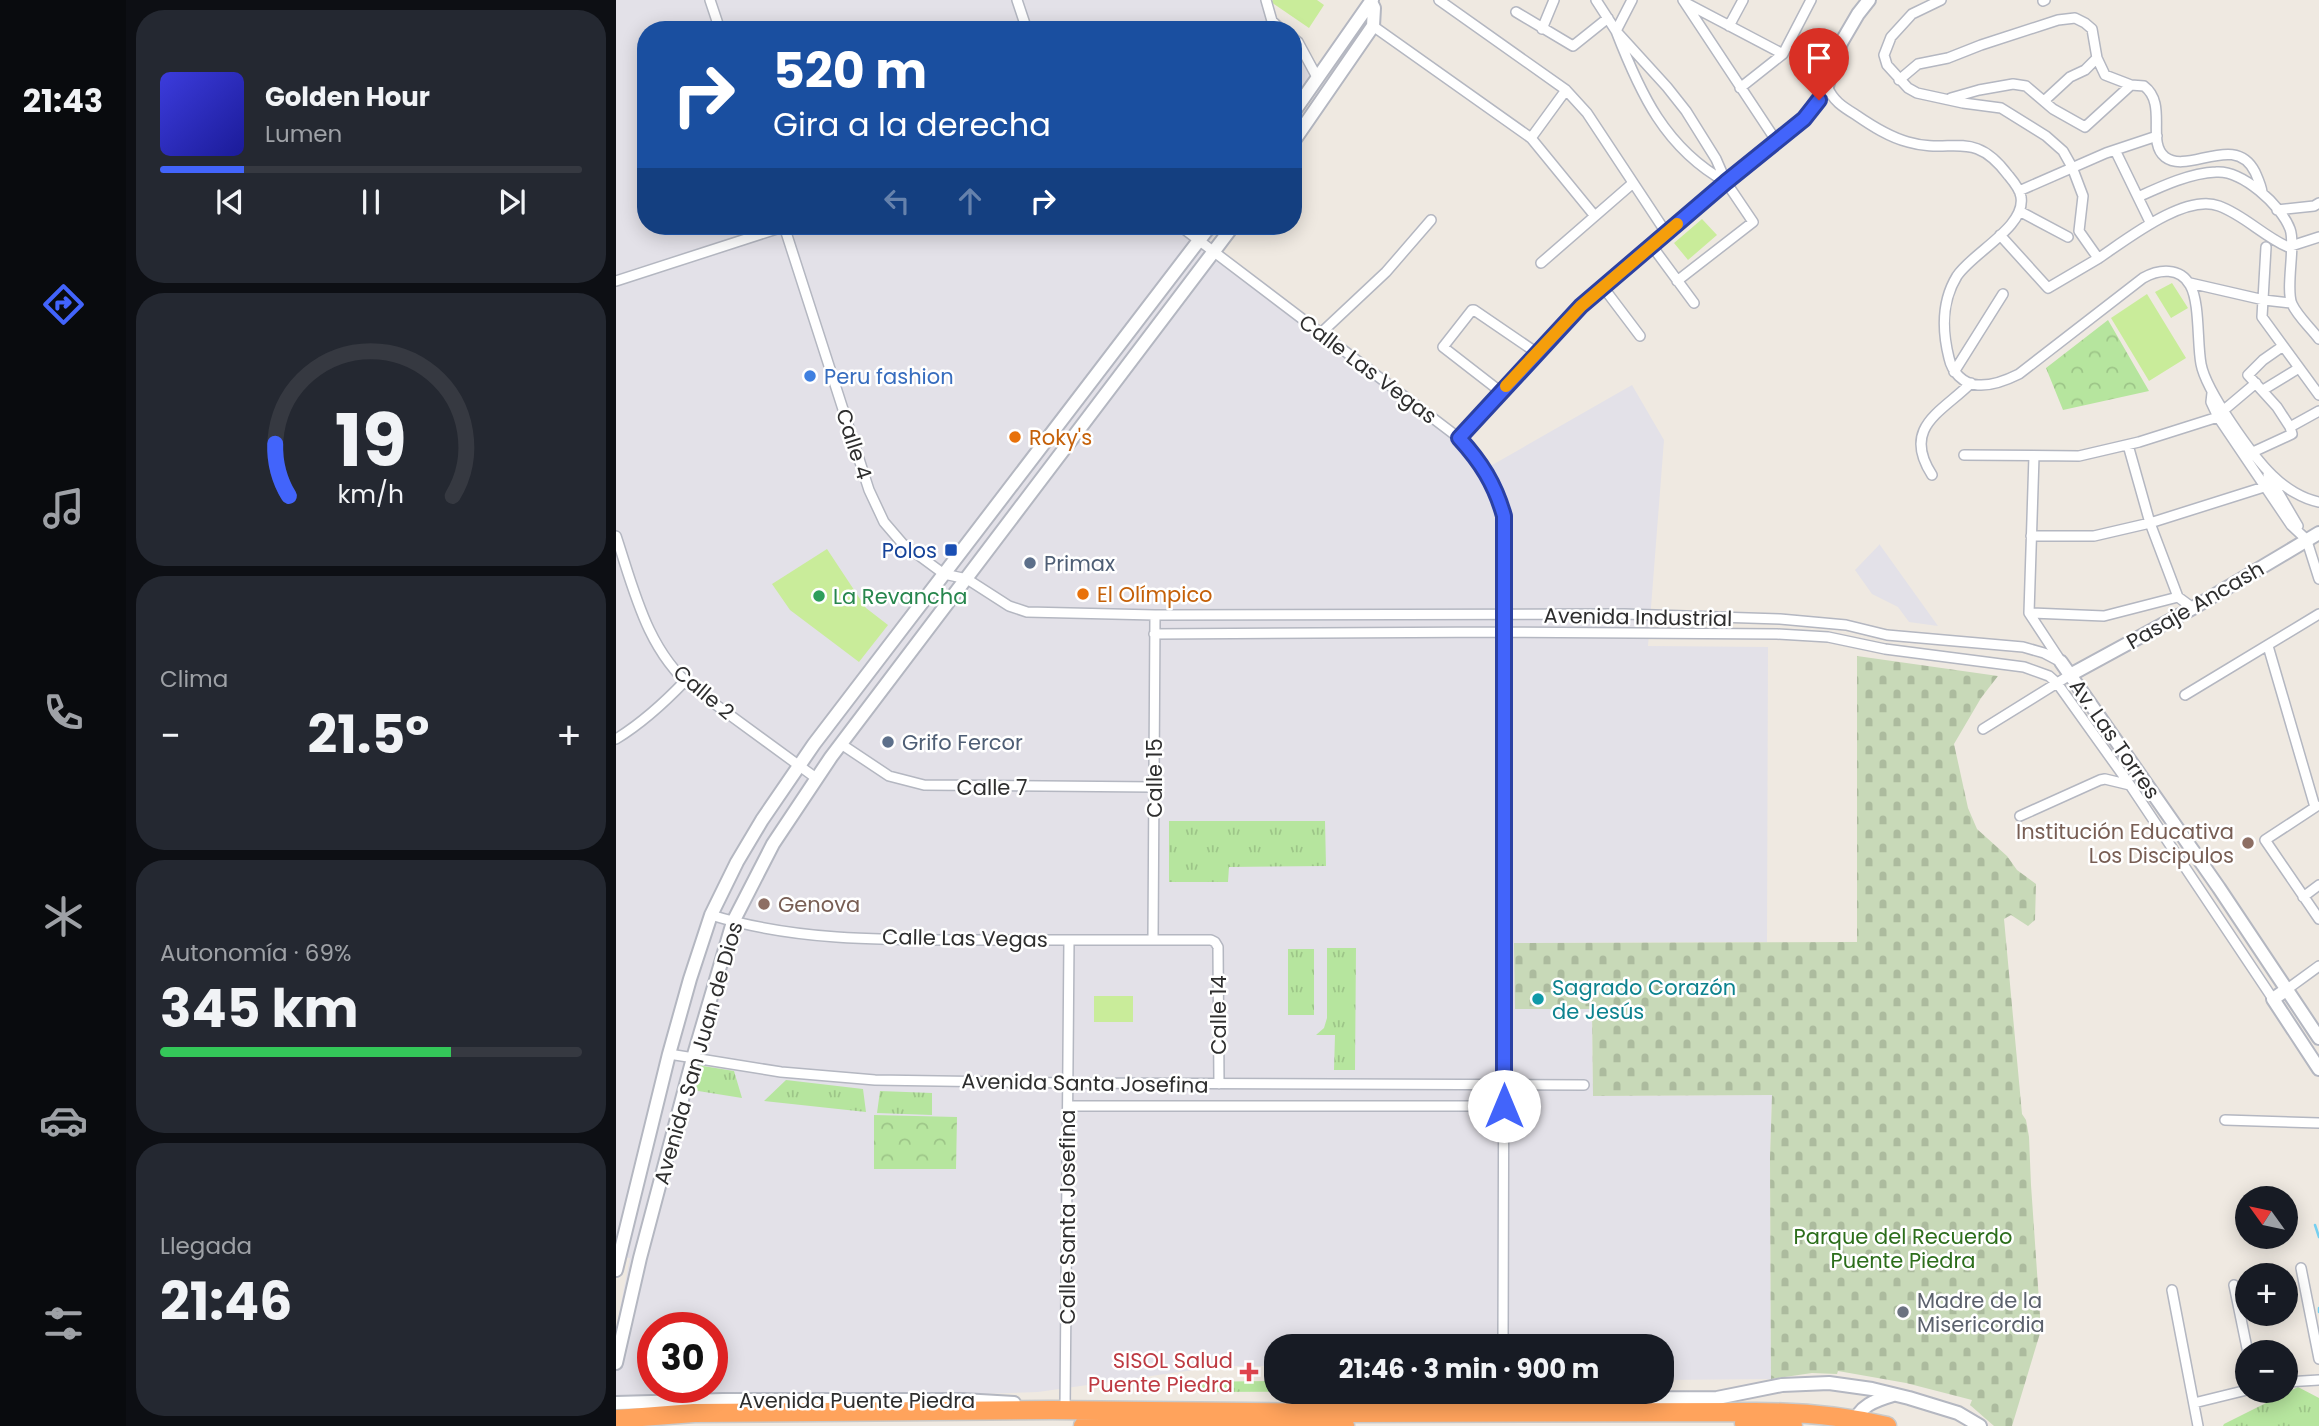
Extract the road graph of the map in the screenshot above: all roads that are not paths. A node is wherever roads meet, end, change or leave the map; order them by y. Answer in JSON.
{"nodes":[{"id":1,"x":710,"y":0,"type":"edge"},
{"id":2,"x":1017,"y":0,"type":"edge"},
{"id":3,"x":1266,"y":0,"type":"edge"},
{"id":4,"x":1439,"y":0,"type":"edge"},
{"id":5,"x":1554,"y":0,"type":"edge"},
{"id":6,"x":1596,"y":0,"type":"edge"},
{"id":7,"x":1632,"y":0,"type":"edge"},
{"id":8,"x":1743,"y":0,"type":"edge"},
{"id":9,"x":1811,"y":0,"type":"edge"},
{"id":10,"x":1869,"y":0,"type":"edge"},
{"id":11,"x":1941,"y":0,"type":"edge"},
{"id":12,"x":1371,"y":1,"type":"edge"},
{"id":13,"x":1684,"y":1,"type":"edge"},
{"id":14,"x":1516,"y":12,"type":"dead end"},
{"id":15,"x":1608,"y":18,"type":"junction"},
{"id":16,"x":717,"y":21,"type":"edge"},
{"id":17,"x":1024,"y":21,"type":"edge"},
{"id":18,"x":1272,"y":21,"type":"edge"},
{"id":19,"x":1373,"y":26,"type":"junction"},
{"id":20,"x":1729,"y":26,"type":"junction"},
{"id":21,"x":1542,"y":29,"type":"junction"},
{"id":22,"x":1616,"y":31,"type":"junction"},
{"id":23,"x":1302,"y":49,"type":"edge"},
{"id":24,"x":1783,"y":54,"type":"junction"},
{"id":25,"x":2097,"y":58,"type":"junction"},
{"id":26,"x":1318,"y":79,"type":"junction"},
{"id":27,"x":1899,"y":80,"type":"junction"},
{"id":28,"x":2131,"y":85,"type":"junction"},
{"id":29,"x":1827,"y":86,"type":"junction"},
{"id":30,"x":1740,"y":88,"type":"junction"},
{"id":31,"x":1566,"y":90,"type":"junction"},
{"id":32,"x":1951,"y":99,"type":"junction"},
{"id":33,"x":1302,"y":101,"type":"edge"},
{"id":34,"x":2044,"y":101,"type":"junction"},
{"id":35,"x":1302,"y":129,"type":"edge"},
{"id":36,"x":2157,"y":136,"type":"junction"},
{"id":37,"x":1531,"y":138,"type":"junction"},
{"id":38,"x":1777,"y":142,"type":"junction"},
{"id":39,"x":2116,"y":150,"type":"junction"},
{"id":40,"x":2072,"y":167,"type":"junction"},
{"id":41,"x":1726,"y":182,"type":"junction"},
{"id":42,"x":1633,"y":183,"type":"junction"},
{"id":43,"x":2019,"y":191,"type":"junction"},
{"id":44,"x":2262,"y":192,"type":"junction"},
{"id":45,"x":2138,"y":197,"type":"junction"},
{"id":46,"x":2319,"y":203,"type":"edge"},
{"id":47,"x":2277,"y":210,"type":"junction"},
{"id":48,"x":2021,"y":212,"type":"junction"},
{"id":49,"x":1594,"y":215,"type":"junction"},
{"id":50,"x":1431,"y":220,"type":"dead end"},
{"id":51,"x":2150,"y":222,"type":"junction"},
{"id":52,"x":1667,"y":233,"type":"junction"},
{"id":53,"x":757,"y":235,"type":"edge"},
{"id":54,"x":788,"y":235,"type":"edge"},
{"id":55,"x":1192,"y":235,"type":"edge"},
{"id":56,"x":1203,"y":235,"type":"edge"},
{"id":57,"x":1226,"y":235,"type":"edge"},
{"id":58,"x":2000,"y":235,"type":"junction"},
{"id":59,"x":2068,"y":237,"type":"dead end"},
{"id":60,"x":2319,"y":237,"type":"edge"},
{"id":61,"x":1199,"y":240,"type":"junction"},
{"id":62,"x":1652,"y":246,"type":"junction"},
{"id":63,"x":2290,"y":246,"type":"junction"},
{"id":64,"x":2266,"y":247,"type":"dead end"},
{"id":65,"x":1214,"y":252,"type":"junction"},
{"id":66,"x":2098,"y":258,"type":"junction"},
{"id":67,"x":1541,"y":263,"type":"dead end"},
{"id":68,"x":616,"y":281,"type":"edge"},
{"id":69,"x":1677,"y":281,"type":"junction"},
{"id":70,"x":2190,"y":284,"type":"junction"},
{"id":71,"x":1603,"y":288,"type":"junction"},
{"id":72,"x":2003,"y":294,"type":"dead end"},
{"id":73,"x":2264,"y":300,"type":"junction"},
{"id":74,"x":1694,"y":303,"type":"dead end"},
{"id":75,"x":2291,"y":303,"type":"junction"},
{"id":76,"x":1321,"y":333,"type":"junction"},
{"id":77,"x":2318,"y":335,"type":"edge"},
{"id":78,"x":1640,"y":336,"type":"dead end"},
{"id":79,"x":2283,"y":346,"type":"junction"},
{"id":80,"x":1537,"y":353,"type":"junction"},
{"id":81,"x":2299,"y":368,"type":"junction"},
{"id":82,"x":1954,"y":372,"type":"junction"},
{"id":83,"x":1971,"y":383,"type":"junction"},
{"id":84,"x":2259,"y":387,"type":"junction"},
{"id":85,"x":1501,"y":391,"type":"junction"},
{"id":86,"x":2319,"y":395,"type":"edge"},
{"id":87,"x":2319,"y":411,"type":"edge"},
{"id":88,"x":2221,"y":413,"type":"junction"},
{"id":89,"x":2290,"y":427,"type":"junction"},
{"id":90,"x":1459,"y":438,"type":"junction"},
{"id":91,"x":2128,"y":445,"type":"junction"},
{"id":92,"x":1964,"y":455,"type":"dead end"},
{"id":93,"x":2034,"y":456,"type":"junction"},
{"id":94,"x":2256,"y":457,"type":"junction"},
{"id":95,"x":1932,"y":475,"type":"dead end"},
{"id":96,"x":2264,"y":488,"type":"junction"},
{"id":97,"x":2319,"y":502,"type":"edge"},
{"id":98,"x":2150,"y":523,"type":"junction"},
{"id":99,"x":2319,"y":533,"type":"edge"},
{"id":100,"x":616,"y":536,"type":"edge"},
{"id":101,"x":2031,"y":536,"type":"junction"},
{"id":102,"x":2307,"y":540,"type":"junction"},
{"id":103,"x":944,"y":574,"type":"junction"},
{"id":104,"x":967,"y":579,"type":"junction"},
{"id":105,"x":2319,"y":579,"type":"edge"},
{"id":106,"x":2178,"y":597,"type":"junction"},
{"id":107,"x":2193,"y":608,"type":"junction"},
{"id":108,"x":2029,"y":613,"type":"junction"},
{"id":109,"x":2319,"y":614,"type":"edge"},
{"id":110,"x":1154,"y":615,"type":"junction"},
{"id":111,"x":1505,"y":615,"type":"junction"},
{"id":112,"x":1504,"y":632,"type":"junction"},
{"id":113,"x":1154,"y":634,"type":"junction"},
{"id":114,"x":2267,"y":646,"type":"junction"},
{"id":115,"x":2061,"y":662,"type":"junction"},
{"id":116,"x":2070,"y":675,"type":"junction"},
{"id":117,"x":685,"y":681,"type":"junction"},
{"id":118,"x":2057,"y":683,"type":"junction"},
{"id":119,"x":2185,"y":695,"type":"dead end"},
{"id":120,"x":1983,"y":729,"type":"dead end"},
{"id":121,"x":616,"y":740,"type":"edge"},
{"id":122,"x":814,"y":744,"type":"junction"},
{"id":123,"x":841,"y":744,"type":"junction"},
{"id":124,"x":831,"y":757,"type":"junction"},
{"id":125,"x":799,"y":766,"type":"junction"},
{"id":126,"x":816,"y":778,"type":"junction"},
{"id":127,"x":2130,"y":785,"type":"junction"},
{"id":128,"x":1154,"y":787,"type":"junction"},
{"id":129,"x":2317,"y":806,"type":"edge"},
{"id":130,"x":2020,"y":816,"type":"dead end"},
{"id":131,"x":2319,"y":885,"type":"edge"},
{"id":132,"x":2303,"y":897,"type":"junction"},
{"id":133,"x":711,"y":915,"type":"junction"},
{"id":134,"x":2319,"y":919,"type":"edge"},
{"id":135,"x":733,"y":922,"type":"junction"},
{"id":136,"x":1069,"y":940,"type":"junction"},
{"id":137,"x":1153,"y":940,"type":"junction"},
{"id":138,"x":1217,"y":947,"type":"joint"},
{"id":139,"x":2319,"y":966,"type":"edge"},
{"id":140,"x":2286,"y":989,"type":"junction"},
{"id":141,"x":2273,"y":999,"type":"junction"},
{"id":142,"x":2319,"y":1038,"type":"edge"},
{"id":143,"x":668,"y":1054,"type":"junction"},
{"id":144,"x":693,"y":1058,"type":"junction"},
{"id":145,"x":2319,"y":1069,"type":"edge"},
{"id":146,"x":1068,"y":1083,"type":"junction"},
{"id":147,"x":1219,"y":1084,"type":"junction"},
{"id":148,"x":1504,"y":1085,"type":"junction"},
{"id":149,"x":1584,"y":1085,"type":"dead end"},
{"id":150,"x":1068,"y":1106,"type":"junction"},
{"id":151,"x":1504,"y":1106,"type":"junction"},
{"id":152,"x":2225,"y":1120,"type":"dead end"},
{"id":153,"x":2319,"y":1123,"type":"edge"},
{"id":154,"x":617,"y":1256,"type":"edge"},
{"id":155,"x":640,"y":1258,"type":"junction"},
{"id":156,"x":2301,"y":1268,"type":"dead end"},
{"id":157,"x":616,"y":1270,"type":"edge"},
{"id":158,"x":2172,"y":1290,"type":"dead end"},
{"id":159,"x":1503,"y":1334,"type":"edge"},
{"id":160,"x":2319,"y":1359,"type":"edge"},
{"id":161,"x":616,"y":1363,"type":"edge"},
{"id":162,"x":2319,"y":1380,"type":"edge"},
{"id":163,"x":2298,"y":1381,"type":"edge"},
{"id":164,"x":2235,"y":1393,"type":"edge"},
{"id":165,"x":1896,"y":1394,"type":"junction"},
{"id":166,"x":1674,"y":1397,"type":"edge"},
{"id":167,"x":616,"y":1403,"type":"edge"},
{"id":168,"x":1014,"y":1403,"type":"joint"},
{"id":169,"x":2194,"y":1403,"type":"junction"},
{"id":170,"x":1433,"y":1404,"type":"edge"},
{"id":171,"x":1059,"y":1410,"type":"junction"},
{"id":172,"x":1345,"y":1413,"type":"junction"},
{"id":173,"x":616,"y":1419,"type":"edge"},
{"id":174,"x":1855,"y":1422,"type":"edge"},
{"id":175,"x":1462,"y":1425,"type":"edge"},
{"id":176,"x":1083,"y":1426,"type":"edge"},
{"id":177,"x":1786,"y":1426,"type":"edge"},
{"id":178,"x":1887,"y":1426,"type":"edge"},
{"id":179,"x":1980,"y":1426,"type":"edge"},
{"id":180,"x":2198,"y":1426,"type":"edge"}],
"edges":[{"from":1,"to":16,"type":"street"},
{"from":2,"to":17,"type":"street"},
{"from":3,"to":18,"type":"street"},
{"from":4,"to":31,"type":"street"},
{"from":5,"to":21,"type":"street"},
{"from":6,"to":15,"type":"street"},
{"from":7,"to":22,"type":"street"},
{"from":8,"to":20,"type":"street"},
{"from":9,"to":24,"type":"street"},
{"from":10,"to":29,"type":"main road"},
{"from":11,"to":27,"type":"street"},
{"from":12,"to":19,"type":"main road"},
{"from":12,"to":26,"type":"main road"},
{"from":13,"to":20,"type":"street"},
{"from":13,"to":30,"type":"street"},
{"from":14,"to":21,"type":"street"},
{"from":15,"to":21,"type":"street"},
{"from":15,"to":22,"type":"street"},
{"from":19,"to":35,"type":"main road"},
{"from":19,"to":37,"type":"street"},
{"from":20,"to":24,"type":"street"},
{"from":22,"to":41,"type":"street"},
{"from":22,"to":41,"type":"street"},
{"from":23,"to":26,"type":"street"},
{"from":24,"to":30,"type":"street"},
{"from":25,"to":27,"type":"street"},
{"from":25,"to":28,"type":"street"},
{"from":25,"to":34,"type":"street"},
{"from":26,"to":33,"type":"main road"},
{"from":27,"to":32,"type":"street"},
{"from":28,"to":34,"type":"street"},
{"from":28,"to":36,"type":"street"},
{"from":29,"to":38,"type":"main road"},
{"from":29,"to":43,"type":"street"},
{"from":30,"to":38,"type":"street"},
{"from":31,"to":37,"type":"street"},
{"from":31,"to":42,"type":"street"},
{"from":32,"to":34,"type":"street"},
{"from":32,"to":40,"type":"street"},
{"from":36,"to":39,"type":"street"},
{"from":36,"to":44,"type":"street"},
{"from":37,"to":49,"type":"street"},
{"from":38,"to":41,"type":"main road"},
{"from":39,"to":40,"type":"street"},
{"from":39,"to":45,"type":"street"},
{"from":40,"to":43,"type":"street"},
{"from":40,"to":66,"type":"street"},
{"from":41,"to":52,"type":"main road"},
{"from":41,"to":69,"type":"street"},
{"from":42,"to":49,"type":"street"},
{"from":42,"to":52,"type":"street"},
{"from":43,"to":48,"type":"street"},
{"from":44,"to":45,"type":"street"},
{"from":44,"to":47,"type":"street"},
{"from":45,"to":51,"type":"street"},
{"from":46,"to":47,"type":"street"},
{"from":47,"to":63,"type":"street"},
{"from":48,"to":58,"type":"street"},
{"from":48,"to":59,"type":"street"},
{"from":49,"to":67,"type":"street"},
{"from":50,"to":76,"type":"street"},
{"from":51,"to":63,"type":"street"},
{"from":51,"to":66,"type":"street"},
{"from":52,"to":62,"type":"main road"},
{"from":53,"to":68,"type":"street"},
{"from":54,"to":103,"type":"street","name":"Calle 4"},
{"from":55,"to":61,"type":"street","name":"Calle Las Vegas"},
{"from":56,"to":61,"type":"main road","name":"Avenida San Juan de Dios"},
{"from":57,"to":65,"type":"main road","name":"Avenida San Juan de Dios"},
{"from":58,"to":66,"type":"street"},
{"from":58,"to":82,"type":"street"},
{"from":60,"to":63,"type":"street"},
{"from":61,"to":65,"type":"street","name":"Calle Las Vegas"},
{"from":61,"to":103,"type":"main road","name":"Avenida San Juan de Dios"},
{"from":62,"to":69,"type":"street"},
{"from":62,"to":71,"type":"main road"},
{"from":63,"to":75,"type":"street"},
{"from":64,"to":73,"type":"street"},
{"from":65,"to":76,"type":"street","name":"Calle Las Vegas"},
{"from":65,"to":104,"type":"main road","name":"Avenida San Juan de Dios"},
{"from":69,"to":74,"type":"street"},
{"from":70,"to":73,"type":"street"},
{"from":70,"to":83,"type":"street"},
{"from":70,"to":88,"type":"street"},
{"from":71,"to":78,"type":"street"},
{"from":71,"to":80,"type":"main road"},
{"from":72,"to":82,"type":"street"},
{"from":73,"to":75,"type":"street"},
{"from":73,"to":79,"type":"street"},
{"from":75,"to":77,"type":"street"},
{"from":76,"to":90,"type":"street","name":"Calle Las Vegas"},
{"from":79,"to":81,"type":"street"},
{"from":79,"to":84,"type":"street"},
{"from":80,"to":85,"type":"main road"},
{"from":80,"to":85,"type":"street"},
{"from":81,"to":84,"type":"street"},
{"from":81,"to":86,"type":"street"},
{"from":82,"to":83,"type":"street"},
{"from":83,"to":95,"type":"street"},
{"from":84,"to":88,"type":"street"},
{"from":84,"to":89,"type":"street"},
{"from":85,"to":90,"type":"main road"},
{"from":87,"to":89,"type":"street"},
{"from":88,"to":91,"type":"street"},
{"from":88,"to":94,"type":"street"},
{"from":88,"to":96,"type":"street"},
{"from":89,"to":94,"type":"street"},
{"from":90,"to":111,"type":"street","name":"Calle Las Vegas"},
{"from":91,"to":93,"type":"street"},
{"from":91,"to":98,"type":"street"},
{"from":92,"to":93,"type":"street"},
{"from":93,"to":101,"type":"street"},
{"from":94,"to":97,"type":"street"},
{"from":94,"to":102,"type":"street"},
{"from":96,"to":98,"type":"street"},
{"from":96,"to":102,"type":"street"},
{"from":98,"to":101,"type":"street"},
{"from":98,"to":106,"type":"street"},
{"from":99,"to":102,"type":"main road","name":"Pasaje Ancash"},
{"from":100,"to":117,"type":"street","name":"Calle 2"},
{"from":101,"to":108,"type":"street"},
{"from":102,"to":105,"type":"street"},
{"from":102,"to":107,"type":"main road","name":"Pasaje Ancash"},
{"from":103,"to":104,"type":"street","name":"Calle 4"},
{"from":103,"to":122,"type":"main road","name":"Avenida San Juan de Dios"},
{"from":104,"to":110,"type":"street","name":"Avenida Industrial"},
{"from":104,"to":123,"type":"main road","name":"Avenida San Juan de Dios"},
{"from":106,"to":107,"type":"street"},
{"from":106,"to":108,"type":"street"},
{"from":107,"to":116,"type":"main road","name":"Pasaje Ancash"},
{"from":108,"to":115,"type":"street"},
{"from":109,"to":114,"type":"street"},
{"from":110,"to":111,"type":"street","name":"Avenida Industrial"},
{"from":110,"to":113,"type":"street","name":"Calle 15"},
{"from":111,"to":112,"type":"street","name":"Calle Las Vegas"},
{"from":111,"to":115,"type":"street","name":"Avenida Industrial"},
{"from":112,"to":113,"type":"street"},
{"from":112,"to":118,"type":"street"},
{"from":112,"to":148,"type":"street","name":"Calle Las Vegas"},
{"from":113,"to":128,"type":"street","name":"Calle 15"},
{"from":114,"to":119,"type":"street"},
{"from":114,"to":129,"type":"street"},
{"from":115,"to":116,"type":"main road","name":"Av. Las Torres"},
{"from":116,"to":118,"type":"street"},
{"from":116,"to":140,"type":"main road","name":"Av. Las Torres"},
{"from":117,"to":121,"type":"street"},
{"from":117,"to":125,"type":"street","name":"Calle 2"},
{"from":118,"to":120,"type":"street"},
{"from":118,"to":127,"type":"street","name":"Av. Las Torres"},
{"from":122,"to":124,"type":"main road"},
{"from":122,"to":125,"type":"main road","name":"Avenida San Juan de Dios"},
{"from":123,"to":124,"type":"main road","name":"Avenida San Juan de Dios"},
{"from":123,"to":128,"type":"street","name":"Calle 7"},
{"from":124,"to":126,"type":"main road","name":"Avenida San Juan de Dios"},
{"from":125,"to":126,"type":"street","name":"Calle 2"},
{"from":125,"to":133,"type":"main road","name":"Avenida San Juan de Dios"},
{"from":126,"to":135,"type":"main road","name":"Avenida San Juan de Dios"},
{"from":127,"to":130,"type":"street"},
{"from":127,"to":141,"type":"street","name":"Av. Las Torres"},
{"from":128,"to":137,"type":"street","name":"Calle 15"},
{"from":129,"to":132,"type":"street"},
{"from":131,"to":132,"type":"street"},
{"from":132,"to":134,"type":"street"},
{"from":133,"to":135,"type":"street","name":"Calle Las Vegas"},
{"from":133,"to":143,"type":"main road","name":"Avenida San Juan de Dios"},
{"from":135,"to":136,"type":"street","name":"Calle Las Vegas"},
{"from":135,"to":144,"type":"main road","name":"Avenida San Juan de Dios"},
{"from":136,"to":137,"type":"street","name":"Calle Las Vegas"},
{"from":136,"to":146,"type":"street","name":"Calle Santa Josefina"},
{"from":137,"to":138,"type":"street","name":"Calle Las Vegas"},
{"from":138,"to":147,"type":"street","name":"Calle 14"},
{"from":139,"to":140,"type":"street"},
{"from":140,"to":141,"type":"main road"},
{"from":140,"to":142,"type":"main road","name":"Av. Las Torres"},
{"from":141,"to":145,"type":"main road","name":"Av. Las Torres"},
{"from":143,"to":144,"type":"street","name":"Avenida Santa Josefina"},
{"from":143,"to":154,"type":"main road","name":"Avenida San Juan de Dios"},
{"from":144,"to":146,"type":"street","name":"Avenida Santa Josefina"},
{"from":144,"to":155,"type":"main road","name":"Avenida San Juan de Dios"},
{"from":146,"to":147,"type":"street","name":"Avenida Santa Josefina"},
{"from":146,"to":150,"type":"street","name":"Calle Santa Josefina"},
{"from":147,"to":148,"type":"street","name":"Avenida Santa Josefina"},
{"from":148,"to":149,"type":"street","name":"Avenida Santa Josefina"},
{"from":148,"to":151,"type":"street","name":"Calle Las Vegas"},
{"from":150,"to":151,"type":"street","name":"Avenida Santa Josefina"},
{"from":150,"to":171,"type":"street","name":"Calle Santa Josefina"},
{"from":151,"to":159,"type":"street","name":"Calle Las Vegas"},
{"from":152,"to":153,"type":"street"},
{"from":154,"to":155,"type":"main road"},
{"from":154,"to":157,"type":"main road","name":"Avenida San Juan de Dios"},
{"from":155,"to":161,"type":"main road","name":"Avenida San Juan de Dios"},
{"from":156,"to":160,"type":"street"},
{"from":158,"to":169,"type":"street"},
{"from":162,"to":163,"type":"street"},
{"from":164,"to":169,"type":"street"},
{"from":165,"to":166,"type":"main road"},
{"from":165,"to":174,"type":"main road"},
{"from":165,"to":179,"type":"main road"},
{"from":167,"to":168,"type":"main road","name":"Avenida Puente Piedra"},
{"from":168,"to":171,"type":"highway"},
{"from":169,"to":180,"type":"street"},
{"from":170,"to":172,"type":"highway"},
{"from":171,"to":172,"type":"highway"},
{"from":171,"to":173,"type":"highway"},
{"from":172,"to":174,"type":"highway"},
{"from":174,"to":178,"type":"highway"},
{"from":175,"to":176,"type":"highway"},
{"from":175,"to":177,"type":"highway"}]}
